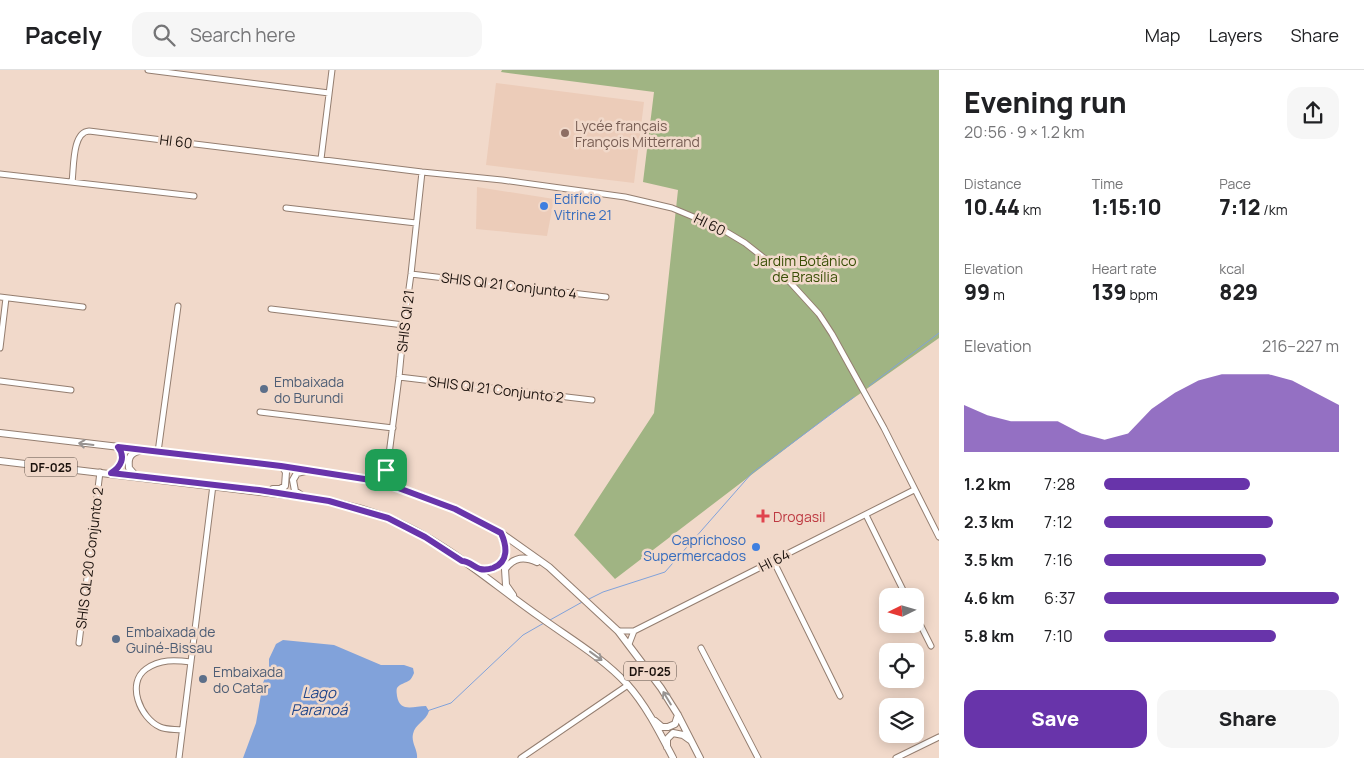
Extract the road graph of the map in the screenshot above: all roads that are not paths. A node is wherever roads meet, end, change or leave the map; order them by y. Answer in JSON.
{"nodes":[{"id":1,"x":148,"y":70,"type":"edge"},
{"id":2,"x":332,"y":70,"type":"edge"},
{"id":3,"x":329,"y":92,"type":"junction"},
{"id":4,"x":321,"y":159,"type":"junction"},
{"id":5,"x":422,"y":172,"type":"junction"},
{"id":6,"x":0,"y":174,"type":"edge"},
{"id":7,"x":72,"y":182,"type":"junction"},
{"id":8,"x":194,"y":196,"type":"dead end"},
{"id":9,"x":286,"y":208,"type":"dead end"},
{"id":10,"x":416,"y":223,"type":"junction"},
{"id":11,"x":411,"y":274,"type":"junction"},
{"id":12,"x":606,"y":297,"type":"dead end"},
{"id":13,"x":3,"y":298,"type":"edge"},
{"id":14,"x":178,"y":306,"type":"dead end"},
{"id":15,"x":83,"y":307,"type":"dead end"},
{"id":16,"x":271,"y":310,"type":"dead end"},
{"id":17,"x":404,"y":325,"type":"junction"},
{"id":18,"x":0,"y":348,"type":"edge"},
{"id":19,"x":400,"y":377,"type":"junction"},
{"id":20,"x":0,"y":381,"type":"edge"},
{"id":21,"x":71,"y":390,"type":"dead end"},
{"id":22,"x":592,"y":400,"type":"dead end"},
{"id":23,"x":260,"y":412,"type":"dead end"},
{"id":24,"x":393,"y":428,"type":"junction"},
{"id":25,"x":0,"y":433,"type":"edge"},
{"id":26,"x":118,"y":447,"type":"junction"},
{"id":27,"x":155,"y":452,"type":"junction"},
{"id":28,"x":0,"y":461,"type":"edge"},
{"id":29,"x":281,"y":466,"type":"junction"},
{"id":30,"x":308,"y":470,"type":"junction"},
{"id":31,"x":386,"y":470,"type":"junction"},
{"id":32,"x":100,"y":472,"type":"junction"},
{"id":33,"x":111,"y":473,"type":"junction"},
{"id":34,"x":136,"y":476,"type":"junction"},
{"id":35,"x":377,"y":481,"type":"junction"},
{"id":36,"x":213,"y":486,"type":"junction"},
{"id":37,"x":393,"y":486,"type":"junction"},
{"id":38,"x":259,"y":490,"type":"junction"},
{"id":39,"x":914,"y":490,"type":"junction"},
{"id":40,"x":303,"y":496,"type":"junction"},
{"id":41,"x":866,"y":515,"type":"junction"},
{"id":42,"x":501,"y":533,"type":"junction"},
{"id":43,"x":939,"y":537,"type":"edge"},
{"id":44,"x":773,"y":560,"type":"junction"},
{"id":45,"x":462,"y":561,"type":"junction"},
{"id":46,"x":550,"y":567,"type":"junction"},
{"id":47,"x":902,"y":588,"type":"edge"},
{"id":48,"x":516,"y":600,"type":"junction"},
{"id":49,"x":618,"y":630,"type":"junction"},
{"id":50,"x":634,"y":631,"type":"junction"},
{"id":51,"x":924,"y":632,"type":"edge"},
{"id":52,"x":79,"y":643,"type":"dead end"},
{"id":53,"x":629,"y":644,"type":"junction"},
{"id":54,"x":931,"y":646,"type":"dead end"},
{"id":55,"x":701,"y":648,"type":"dead end"},
{"id":56,"x":191,"y":662,"type":"junction"},
{"id":57,"x":628,"y":685,"type":"junction"},
{"id":58,"x":840,"y":696,"type":"dead end"},
{"id":59,"x":646,"y":711,"type":"junction"},
{"id":60,"x":678,"y":715,"type":"junction"},
{"id":61,"x":182,"y":730,"type":"junction"},
{"id":62,"x":939,"y":736,"type":"edge"},
{"id":63,"x":691,"y":740,"type":"junction"},
{"id":64,"x":667,"y":747,"type":"junction"},
{"id":65,"x":179,"y":758,"type":"edge"},
{"id":66,"x":521,"y":758,"type":"edge"},
{"id":67,"x":673,"y":758,"type":"edge"},
{"id":68,"x":700,"y":758,"type":"edge"},
{"id":69,"x":758,"y":758,"type":"edge"},
{"id":70,"x":896,"y":758,"type":"edge"}],
"edges":[{"from":1,"to":3,"type":"street"},
{"from":2,"to":3,"type":"street"},
{"from":3,"to":4,"type":"street"},
{"from":4,"to":5,"type":"street","name":"HI 60"},
{"from":4,"to":7,"type":"street","name":"HI 60"},
{"from":5,"to":10,"type":"street","name":"SHIS QI 21"},
{"from":5,"to":39,"type":"street","name":"HI 60"},
{"from":6,"to":7,"type":"street"},
{"from":7,"to":8,"type":"street"},
{"from":9,"to":10,"type":"street"},
{"from":10,"to":11,"type":"street","name":"SHIS QI 21"},
{"from":11,"to":12,"type":"street","name":"SHIS QI 21 Conjunto 4"},
{"from":11,"to":17,"type":"street","name":"SHIS QI 21"},
{"from":13,"to":15,"type":"street"},
{"from":13,"to":18,"type":"street"},
{"from":14,"to":27,"type":"street"},
{"from":16,"to":17,"type":"street"},
{"from":17,"to":19,"type":"street","name":"SHIS QI 21"},
{"from":19,"to":22,"type":"street","name":"SHIS QI 21 Conjunto 2"},
{"from":19,"to":24,"type":"street","name":"SHIS QI 21"},
{"from":20,"to":21,"type":"street"},
{"from":23,"to":24,"type":"street"},
{"from":24,"to":31,"type":"street","name":"SHIS QI 21"},
{"from":26,"to":25,"type":"main road","number":"DF-025","one_way":true},
{"from":26,"to":27,"type":"main road","number":"DF-025"},
{"from":26,"to":33,"type":"main road"},
{"from":27,"to":29,"type":"main road","number":"DF-025"},
{"from":27,"to":34,"type":"main road"},
{"from":28,"to":32,"type":"main road","number":"DF-025"},
{"from":29,"to":30,"type":"main road","number":"DF-025"},
{"from":29,"to":38,"type":"main road"},
{"from":30,"to":35,"type":"main road","number":"DF-025"},
{"from":30,"to":40,"type":"main road"},
{"from":31,"to":35,"type":"street","name":"SHIS QI 21"},
{"from":31,"to":37,"type":"street"},
{"from":32,"to":33,"type":"main road","number":"DF-025"},
{"from":32,"to":52,"type":"street","name":"SHIS QL 20 Conjunto 2"},
{"from":33,"to":34,"type":"main road","number":"DF-025"},
{"from":34,"to":36,"type":"main road","number":"DF-025"},
{"from":35,"to":37,"type":"main road","number":"DF-025"},
{"from":36,"to":38,"type":"main road","number":"DF-025"},
{"from":36,"to":56,"type":"street"},
{"from":37,"to":42,"type":"main road","number":"DF-025"},
{"from":38,"to":40,"type":"main road","number":"DF-025"},
{"from":39,"to":41,"type":"street","name":"HI 64"},
{"from":39,"to":43,"type":"street","name":"HI 60"},
{"from":40,"to":45,"type":"main road","number":"DF-025"},
{"from":41,"to":44,"type":"street","name":"HI 64"},
{"from":41,"to":47,"type":"street"},
{"from":42,"to":45,"type":"main road"},
{"from":42,"to":46,"type":"main road","number":"DF-025"},
{"from":44,"to":50,"type":"street","name":"HI 64"},
{"from":44,"to":58,"type":"street"},
{"from":45,"to":48,"type":"main road","number":"DF-025"},
{"from":46,"to":48,"type":"main road"},
{"from":46,"to":49,"type":"main road","number":"DF-025"},
{"from":48,"to":57,"type":"main road","number":"DF-025","one_way":true},
{"from":49,"to":50,"type":"street"},
{"from":49,"to":53,"type":"main road","number":"DF-025"},
{"from":50,"to":53,"type":"street"},
{"from":51,"to":54,"type":"street"},
{"from":60,"to":53,"type":"main road","number":"DF-025","one_way":true},
{"from":55,"to":69,"type":"street"},
{"from":56,"to":61,"type":"street"},
{"from":56,"to":61,"type":"street"},
{"from":57,"to":59,"type":"main road","number":"DF-025"},
{"from":57,"to":66,"type":"street"},
{"from":59,"to":60,"type":"main road"},
{"from":59,"to":64,"type":"main road","number":"DF-025"},
{"from":60,"to":63,"type":"main road","number":"DF-025"},
{"from":61,"to":65,"type":"street"},
{"from":62,"to":70,"type":"street"},
{"from":63,"to":64,"type":"main road"},
{"from":63,"to":68,"type":"main road","number":"DF-025"},
{"from":64,"to":67,"type":"main road","number":"DF-025"}]}
